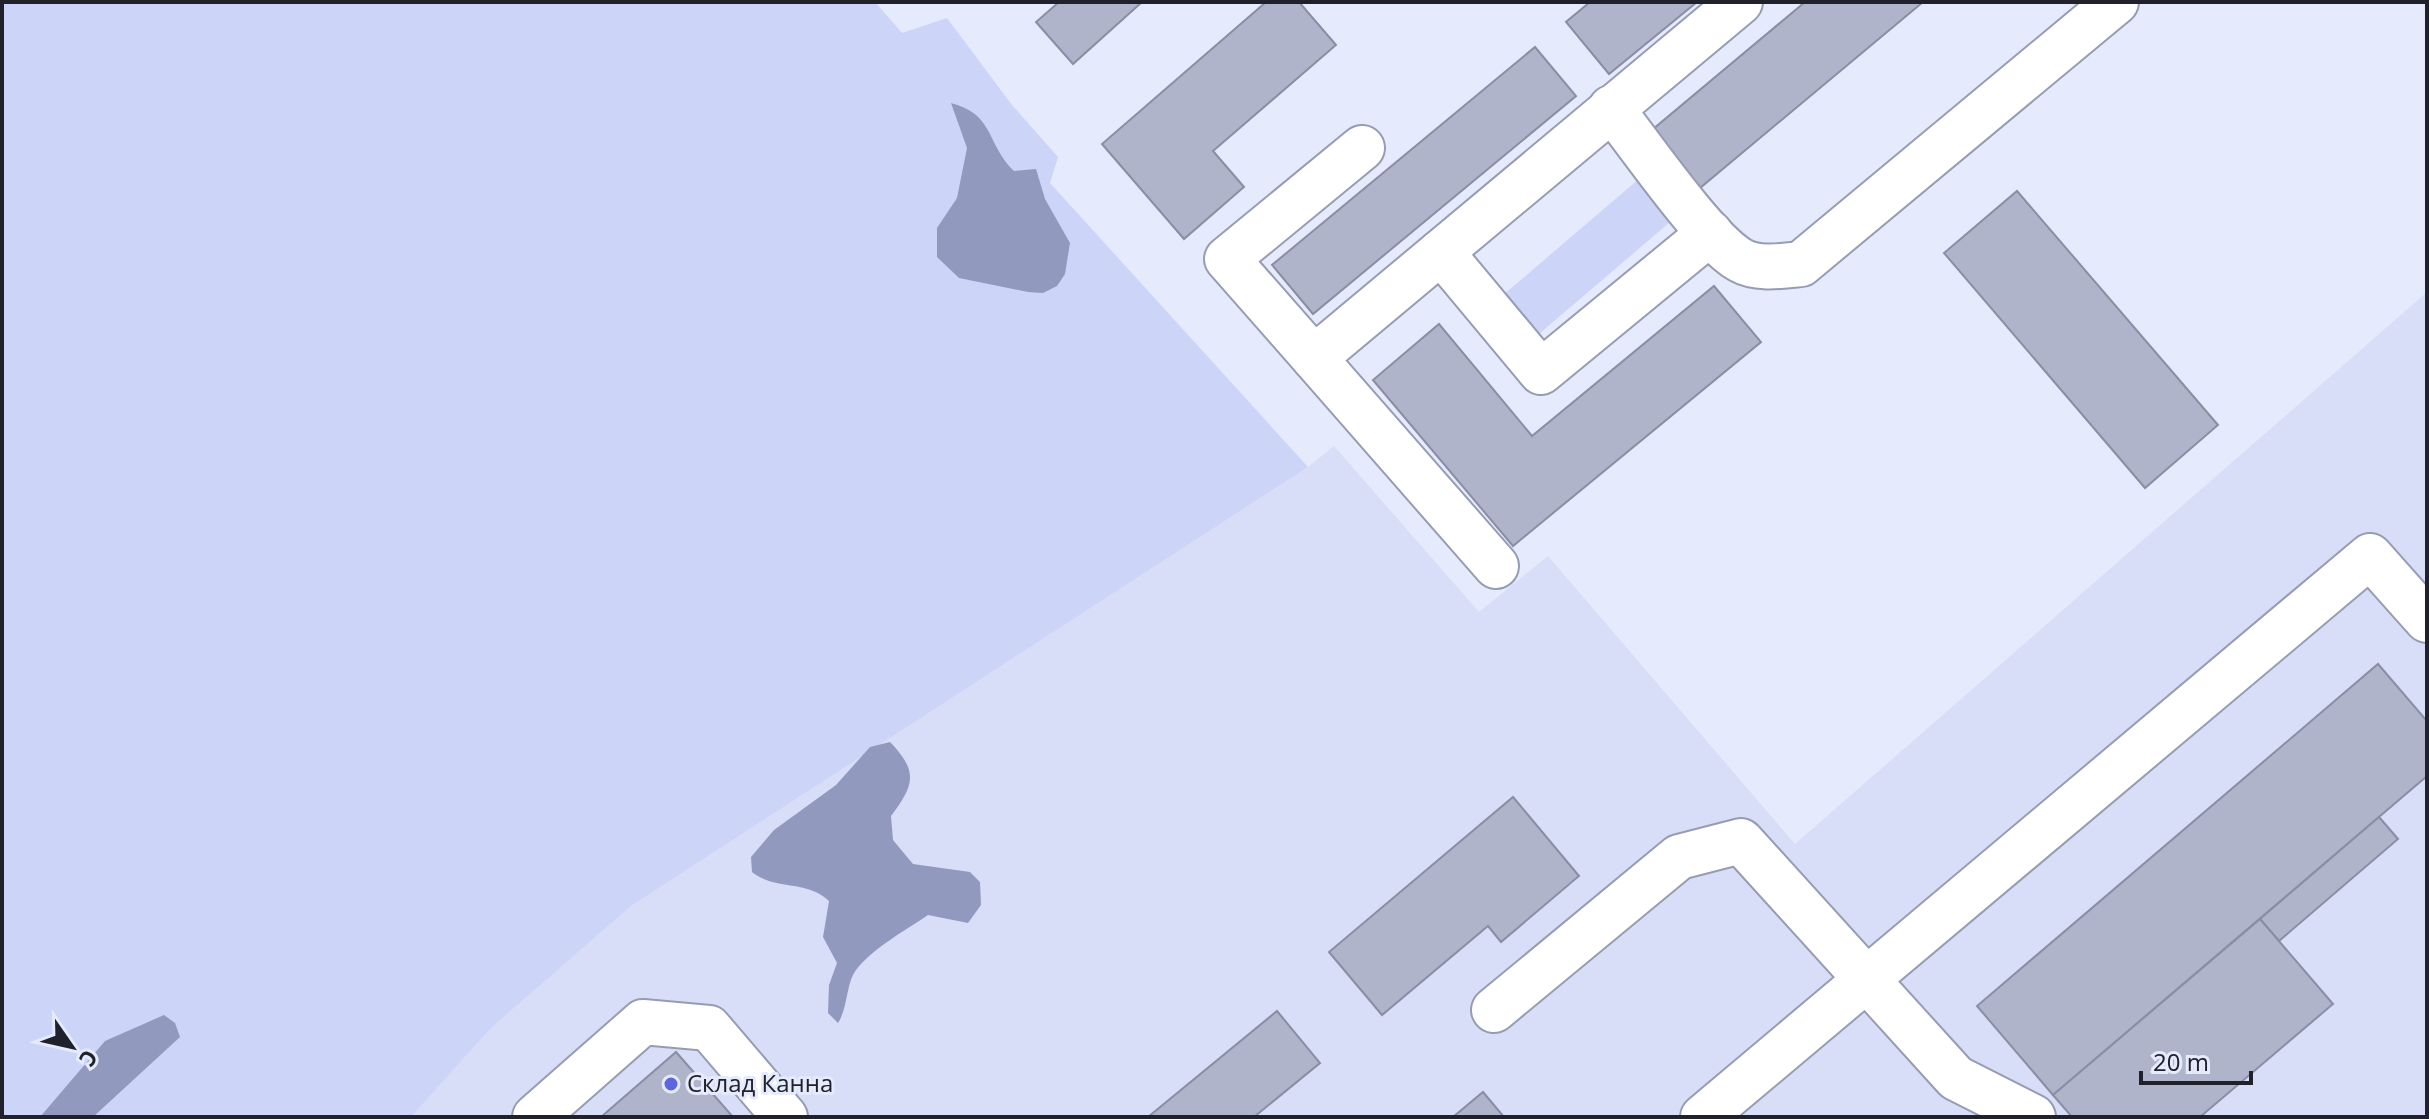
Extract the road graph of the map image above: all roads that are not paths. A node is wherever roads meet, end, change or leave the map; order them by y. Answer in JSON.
{"nodes":[{"id":1,"x":1740,"y":2,"type":"edge"},
{"id":2,"x":2116,"y":2,"type":"edge"},
{"id":3,"x":1611,"y":108,"type":"junction"},
{"id":4,"x":1362,"y":148,"type":"dead end"},
{"id":5,"x":1710,"y":233,"type":"junction"},
{"id":6,"x":1441,"y":252,"type":"junction"},
{"id":7,"x":1314,"y":358,"type":"junction"},
{"id":8,"x":1496,"y":566,"type":"dead end"},
{"id":9,"x":2427,"y":620,"type":"edge"},
{"id":10,"x":1869,"y":979,"type":"junction"},
{"id":11,"x":1494,"y":1010,"type":"dead end"},
{"id":12,"x":535,"y":1117,"type":"edge"},
{"id":13,"x":785,"y":1117,"type":"edge"},
{"id":14,"x":1703,"y":1117,"type":"edge"},
{"id":15,"x":2033,"y":1117,"type":"edge"}],
"edges":[{"from":1,"to":3,"type":"lane"},
{"from":2,"to":5,"type":"lane"},
{"from":3,"to":5,"type":"lane"},
{"from":3,"to":6,"type":"lane"},
{"from":4,"to":7,"type":"lane"},
{"from":5,"to":6,"type":"lane"},
{"from":6,"to":7,"type":"lane"},
{"from":7,"to":8,"type":"lane"},
{"from":9,"to":10,"type":"lane"},
{"from":10,"to":11,"type":"lane"},
{"from":10,"to":14,"type":"lane"},
{"from":10,"to":15,"type":"lane"},
{"from":12,"to":13,"type":"lane"}]}
